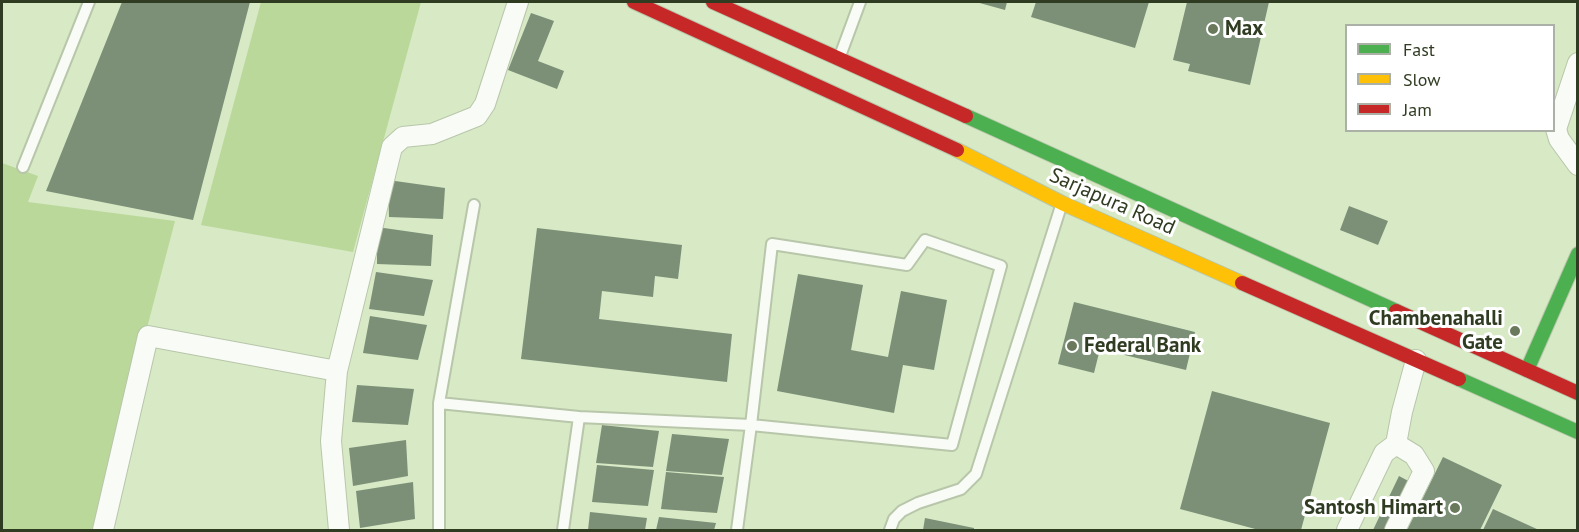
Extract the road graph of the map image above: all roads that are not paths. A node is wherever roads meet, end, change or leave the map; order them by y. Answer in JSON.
{"nodes":[{"id":1,"x":89,"y":2,"type":"edge"},
{"id":2,"x":518,"y":2,"type":"edge"},
{"id":3,"x":634,"y":2,"type":"edge"},
{"id":4,"x":713,"y":2,"type":"edge"},
{"id":5,"x":860,"y":2,"type":"edge"},
{"id":6,"x":839,"y":59,"type":"junction"},
{"id":7,"x":1578,"y":63,"type":"edge"},
{"id":8,"x":1578,"y":165,"type":"edge"},
{"id":9,"x":23,"y":167,"type":"dead end"},
{"id":10,"x":1062,"y":203,"type":"junction"},
{"id":11,"x":474,"y":205,"type":"dead end"},
{"id":12,"x":1578,"y":254,"type":"edge"},
{"id":13,"x":1416,"y":360,"type":"junction"},
{"id":14,"x":1527,"y":370,"type":"junction"},
{"id":15,"x":337,"y":371,"type":"junction"},
{"id":16,"x":1578,"y":393,"type":"edge"},
{"id":17,"x":439,"y":402,"type":"junction"},
{"id":18,"x":579,"y":417,"type":"junction"},
{"id":19,"x":751,"y":426,"type":"junction"},
{"id":20,"x":1578,"y":432,"type":"edge"},
{"id":21,"x":1396,"y":444,"type":"junction"},
{"id":22,"x":103,"y":531,"type":"edge"},
{"id":23,"x":339,"y":531,"type":"edge"},
{"id":24,"x":439,"y":531,"type":"edge"},
{"id":25,"x":563,"y":531,"type":"edge"},
{"id":26,"x":737,"y":531,"type":"edge"},
{"id":27,"x":890,"y":531,"type":"edge"},
{"id":28,"x":1347,"y":531,"type":"edge"},
{"id":29,"x":1395,"y":531,"type":"edge"}],
"edges":[{"from":1,"to":9,"type":"lane"},
{"from":2,"to":15,"type":"street"},
{"from":3,"to":10,"type":"main road","name":"Sarjapura Road"},
{"from":4,"to":6,"type":"main road","name":"Sarjapura Road"},
{"from":5,"to":6,"type":"lane"},
{"from":6,"to":14,"type":"main road","name":"Sarjapura Road"},
{"from":7,"to":8,"type":"street"},
{"from":10,"to":13,"type":"main road","name":"Sarjapura Road"},
{"from":10,"to":27,"type":"lane"},
{"from":11,"to":17,"type":"lane"},
{"from":12,"to":14,"type":"main road"},
{"from":13,"to":20,"type":"main road","name":"Sarjapura Road"},
{"from":13,"to":21,"type":"street"},
{"from":14,"to":16,"type":"main road","name":"Sarjapura Road"},
{"from":15,"to":22,"type":"street"},
{"from":15,"to":23,"type":"street"},
{"from":17,"to":18,"type":"lane"},
{"from":17,"to":24,"type":"lane"},
{"from":18,"to":19,"type":"lane"},
{"from":18,"to":25,"type":"lane"},
{"from":19,"to":19,"type":"lane"},
{"from":19,"to":26,"type":"lane"},
{"from":21,"to":28,"type":"street"},
{"from":21,"to":29,"type":"street"}]}
